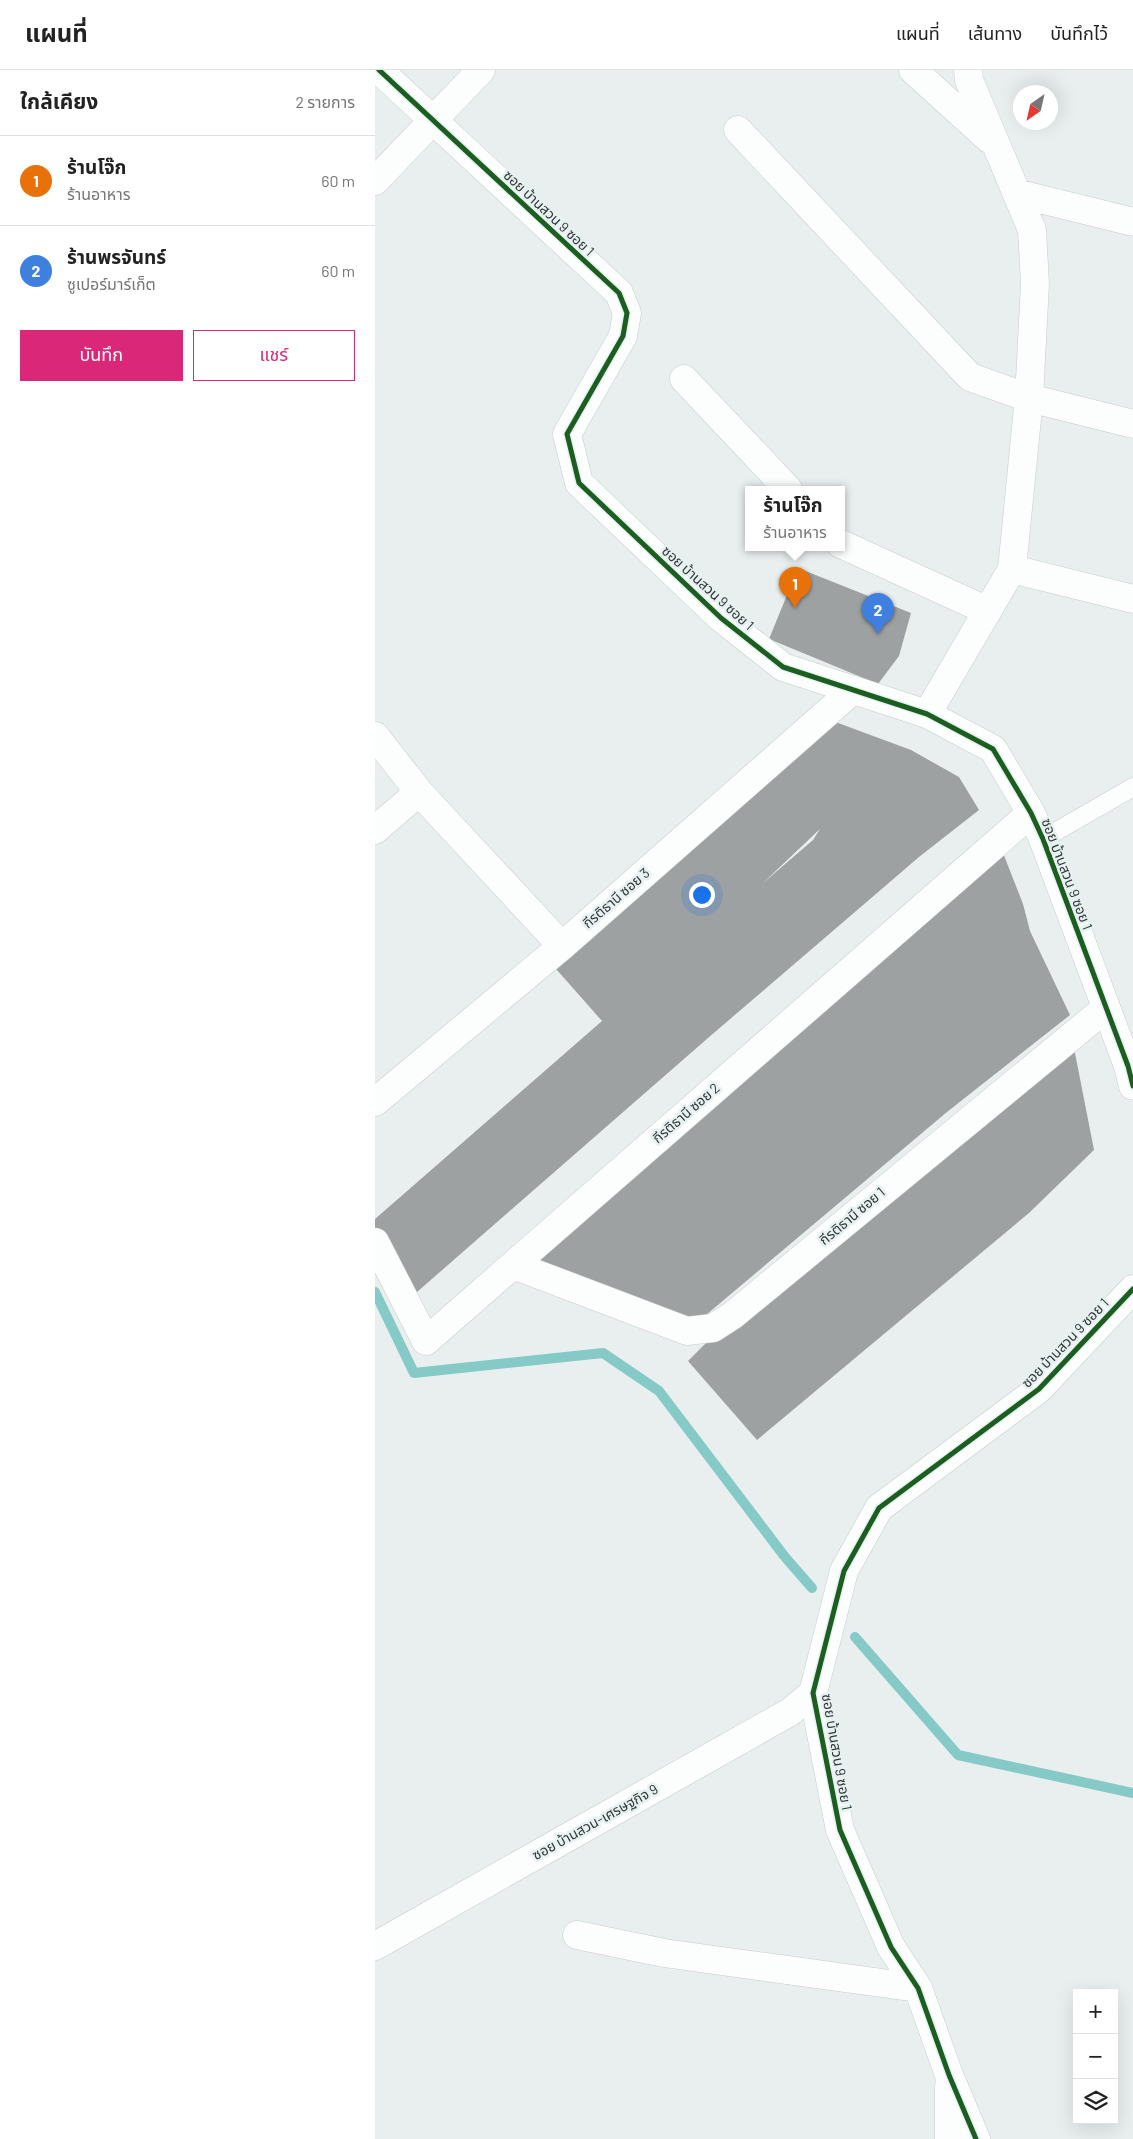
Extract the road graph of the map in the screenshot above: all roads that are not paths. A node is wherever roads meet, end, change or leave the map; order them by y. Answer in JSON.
{"nodes":[{"id":1,"x":379,"y":70,"type":"edge"},
{"id":2,"x":481,"y":70,"type":"edge"},
{"id":3,"x":913,"y":70,"type":"edge"},
{"id":4,"x":969,"y":70,"type":"edge"},
{"id":5,"x":433,"y":121,"type":"junction"},
{"id":6,"x":738,"y":130,"type":"dead end"},
{"id":7,"x":994,"y":143,"type":"junction"},
{"id":8,"x":375,"y":181,"type":"edge"},
{"id":9,"x":1016,"y":193,"type":"junction"},
{"id":10,"x":1133,"y":222,"type":"edge"},
{"id":11,"x":684,"y":379,"type":"dead end"},
{"id":12,"x":1029,"y":398,"type":"junction"},
{"id":13,"x":1133,"y":424,"type":"edge"},
{"id":14,"x":785,"y":486,"type":"edge"},
{"id":15,"x":845,"y":546,"type":"edge"},
{"id":16,"x":1012,"y":569,"type":"junction"},
{"id":17,"x":1133,"y":599,"type":"edge"},
{"id":18,"x":988,"y":611,"type":"junction"},
{"id":19,"x":853,"y":690,"type":"junction"},
{"id":20,"x":927,"y":714,"type":"junction"},
{"id":21,"x":375,"y":736,"type":"edge"},
{"id":22,"x":1133,"y":787,"type":"edge"},
{"id":23,"x":419,"y":792,"type":"junction"},
{"id":24,"x":1031,"y":813,"type":"junction"},
{"id":25,"x":375,"y":830,"type":"edge"},
{"id":26,"x":1043,"y":838,"type":"junction"},
{"id":27,"x":562,"y":946,"type":"junction"},
{"id":28,"x":1106,"y":1008,"type":"junction"},
{"id":29,"x":1131,"y":1072,"type":"edge"},
{"id":30,"x":375,"y":1102,"type":"edge"},
{"id":31,"x":375,"y":1242,"type":"edge"},
{"id":32,"x":513,"y":1265,"type":"junction"},
{"id":33,"x":1133,"y":1289,"type":"edge"},
{"id":34,"x":813,"y":1694,"type":"junction"},
{"id":35,"x":577,"y":1935,"type":"dead end"},
{"id":36,"x":375,"y":1946,"type":"edge"},
{"id":37,"x":918,"y":1988,"type":"junction"},
{"id":38,"x":949,"y":2076,"type":"junction"},
{"id":39,"x":949,"y":2139,"type":"edge"},
{"id":40,"x":976,"y":2139,"type":"edge"}],
"edges":[{"from":1,"to":5,"type":"street","name":"ซอย บ้านสวน 9 ซอย 1"},
{"from":2,"to":5,"type":"street"},
{"from":3,"to":7,"type":"street"},
{"from":4,"to":7,"type":"street"},
{"from":5,"to":8,"type":"street"},
{"from":5,"to":19,"type":"street","name":"ซอย บ้านสวน 9 ซอย 1"},
{"from":6,"to":12,"type":"street"},
{"from":7,"to":9,"type":"street"},
{"from":9,"to":10,"type":"street"},
{"from":9,"to":12,"type":"street"},
{"from":11,"to":14,"type":"street"},
{"from":12,"to":13,"type":"street"},
{"from":12,"to":16,"type":"street"},
{"from":15,"to":18,"type":"street"},
{"from":16,"to":17,"type":"street"},
{"from":16,"to":18,"type":"street"},
{"from":18,"to":20,"type":"street"},
{"from":19,"to":20,"type":"street","name":"ซอย บ้านสวน 9 ซอย 1"},
{"from":19,"to":27,"type":"street","name":"กีรติธานี ซอย 3"},
{"from":20,"to":24,"type":"street","name":"ซอย บ้านสวน 9 ซอย 1"},
{"from":21,"to":23,"type":"street"},
{"from":22,"to":26,"type":"lane"},
{"from":23,"to":25,"type":"street"},
{"from":23,"to":27,"type":"street"},
{"from":24,"to":26,"type":"street","name":"ซอย บ้านสวน 9 ซอย 1"},
{"from":24,"to":32,"type":"street","name":"กีรติธานี ซอย 2"},
{"from":26,"to":28,"type":"street","name":"ซอย บ้านสวน 9 ซอย 1"},
{"from":27,"to":30,"type":"street","name":"กีรติธานี ซอย 3"},
{"from":28,"to":29,"type":"street"},
{"from":28,"to":32,"type":"street","name":"กีรติธานี ซอย 1"},
{"from":31,"to":32,"type":"street","name":"กีรติธานี ซอย 2"},
{"from":33,"to":34,"type":"street","name":"ซอย บ้านสวน 9 ซอย 1"},
{"from":34,"to":36,"type":"street","name":"ซอย บ้านสวน-เศรษฐกิจ 9"},
{"from":34,"to":37,"type":"street","name":"ซอย บ้านสวน 9 ซอย 1"},
{"from":35,"to":37,"type":"street"},
{"from":37,"to":38,"type":"street","name":"ซอย บ้านสวน 9 ซอย 1"},
{"from":38,"to":39,"type":"street","name":"ซอย บ้านสวน 9 ซอย 1"},
{"from":38,"to":40,"type":"street","name":"ซอย บ้านสวน 9 ซอย 1"}]}
